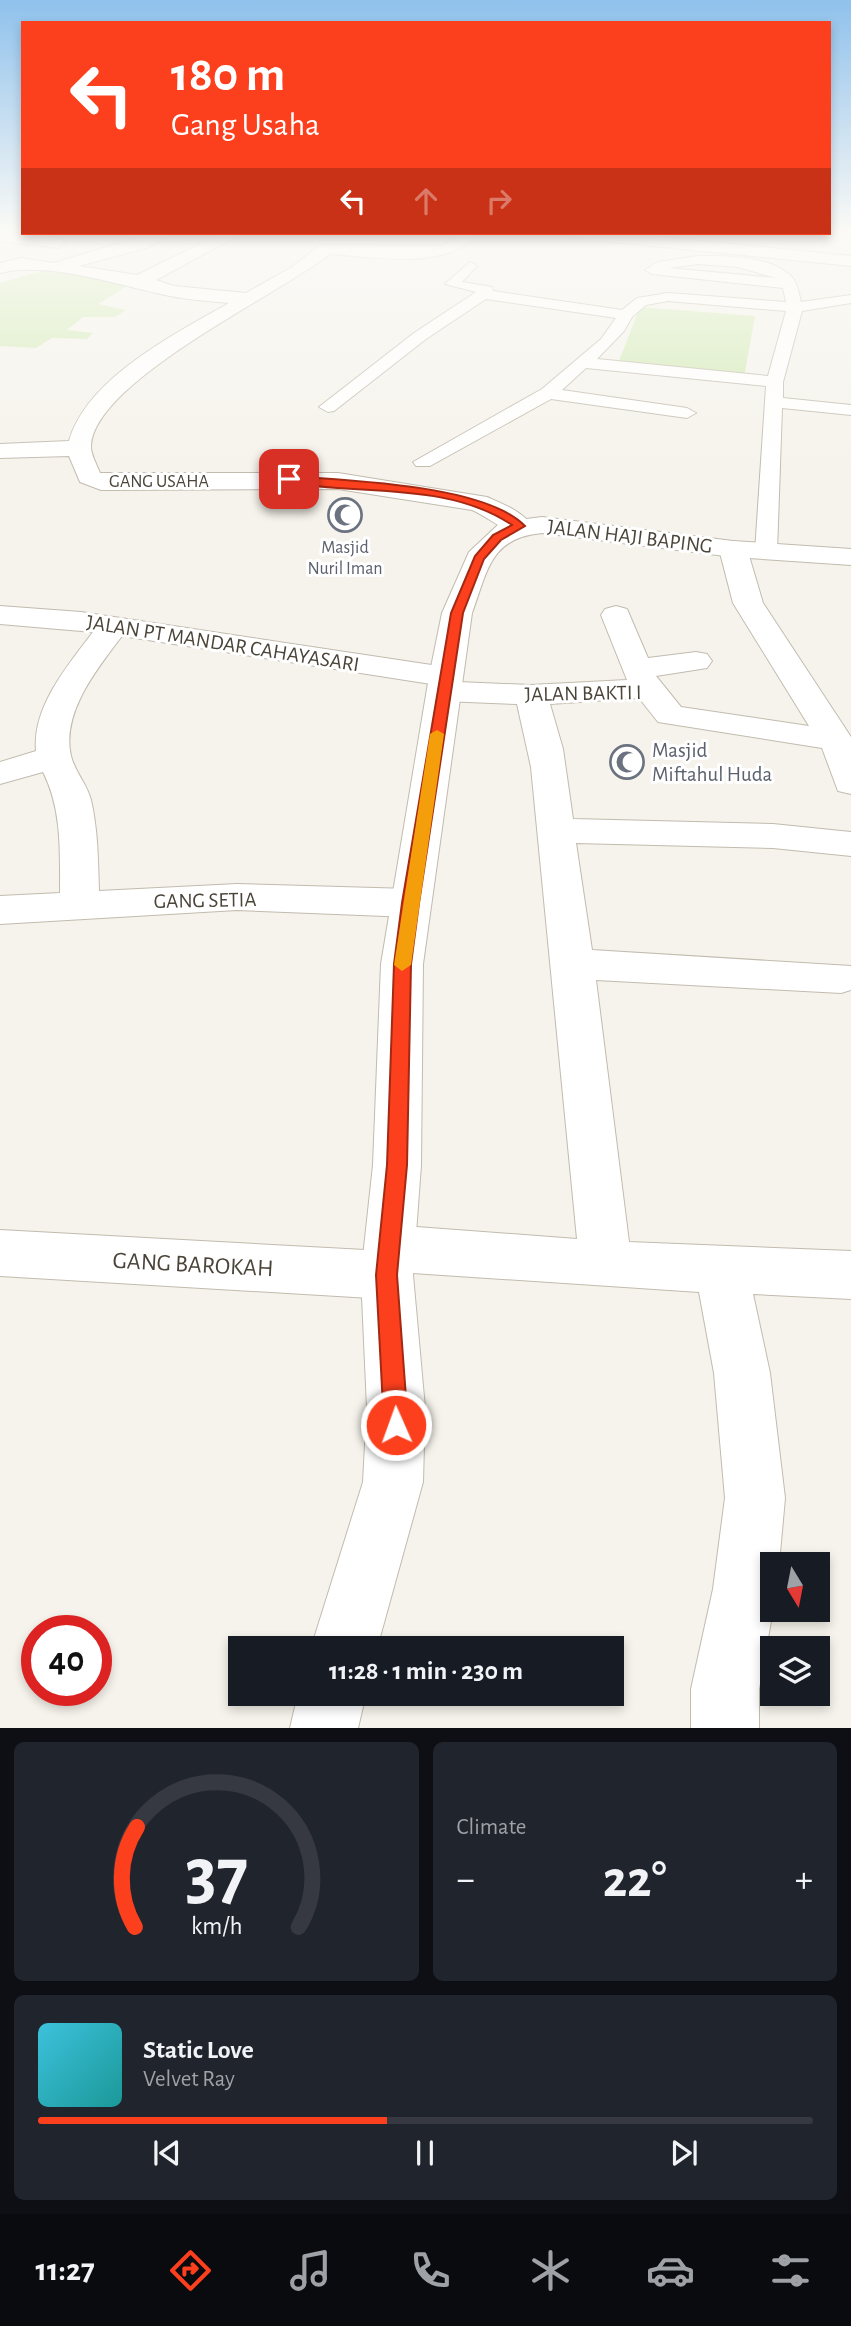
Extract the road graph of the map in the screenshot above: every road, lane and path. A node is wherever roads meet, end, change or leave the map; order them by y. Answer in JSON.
{"nodes":[{"id":1,"x":228,"y":311,"type":"edge"},
{"id":2,"x":457,"y":311,"type":"edge"},
{"id":3,"x":604,"y":311,"type":"edge"},
{"id":4,"x":629,"y":311,"type":"edge"},
{"id":5,"x":793,"y":311,"type":"edge"},
{"id":6,"x":625,"y":314,"type":"junction"},
{"id":7,"x":583,"y":363,"type":"junction"},
{"id":8,"x":775,"y":382,"type":"junction"},
{"id":9,"x":548,"y":393,"type":"junction"},
{"id":10,"x":774,"y":402,"type":"junction"},
{"id":11,"x":328,"y":407,"type":"dead end"},
{"id":12,"x":851,"y":410,"type":"edge"},
{"id":13,"x":687,"y":413,"type":"dead end"},
{"id":14,"x":79,"y":448,"type":"junction"},
{"id":15,"x":0,"y":451,"type":"edge"},
{"id":16,"x":423,"y":462,"type":"dead end"},
{"id":17,"x":519,"y":526,"type":"junction"},
{"id":18,"x":749,"y":551,"type":"junction"},
{"id":19,"x":851,"y":557,"type":"edge"},
{"id":20,"x":0,"y":615,"type":"edge"},
{"id":21,"x":616,"y":615,"type":"dead end"},
{"id":22,"x":113,"y":627,"type":"junction"},
{"id":23,"x":696,"y":661,"type":"dead end"},
{"id":24,"x":642,"y":679,"type":"junction"},
{"id":25,"x":444,"y":684,"type":"junction"},
{"id":26,"x":530,"y":695,"type":"junction"},
{"id":27,"x":836,"y":740,"type":"junction"},
{"id":28,"x":54,"y":757,"type":"junction"},
{"id":29,"x":0,"y":773,"type":"edge"},
{"id":30,"x":851,"y":780,"type":"edge"},
{"id":31,"x":556,"y":831,"type":"junction"},
{"id":32,"x":851,"y":844,"type":"edge"},
{"id":33,"x":410,"y":903,"type":"junction"},
{"id":34,"x":80,"y":904,"type":"junction"},
{"id":35,"x":0,"y":910,"type":"edge"},
{"id":36,"x":576,"y":964,"type":"junction"},
{"id":37,"x":841,"y":978,"type":"dead end"},
{"id":38,"x":0,"y":1253,"type":"edge"},
{"id":39,"x":388,"y":1262,"type":"junction"},
{"id":40,"x":606,"y":1264,"type":"junction"},
{"id":41,"x":721,"y":1270,"type":"junction"},
{"id":42,"x":851,"y":1275,"type":"edge"},
{"id":43,"x":348,"y":1636,"type":"edge"},
{"id":44,"x":329,"y":1706,"type":"edge"},
{"id":45,"x":324,"y":1727,"type":"edge"},
{"id":46,"x":725,"y":1727,"type":"edge"}],
"edges":[{"from":1,"to":14,"type":"street"},
{"from":2,"to":11,"type":"lane"},
{"from":3,"to":6,"type":"lane"},
{"from":4,"to":6,"type":"lane"},
{"from":5,"to":8,"type":"lane"},
{"from":6,"to":7,"type":"lane"},
{"from":7,"to":8,"type":"lane"},
{"from":7,"to":9,"type":"lane"},
{"from":8,"to":10,"type":"lane"},
{"from":9,"to":13,"type":"lane"},
{"from":9,"to":16,"type":"lane"},
{"from":10,"to":12,"type":"lane"},
{"from":10,"to":18,"type":"lane"},
{"from":14,"to":15,"type":"street"},
{"from":14,"to":17,"type":"street","name":"GANG USAHA"},
{"from":17,"to":18,"type":"street","name":"JALAN HAJI BAPING"},
{"from":17,"to":25,"type":"street","name":"JALAN HAJI BAPING"},
{"from":18,"to":19,"type":"street","name":"JALAN HAJI BAPING"},
{"from":18,"to":27,"type":"street"},
{"from":20,"to":22,"type":"street","name":"JALAN PT MANDAR CAHAYASARI"},
{"from":21,"to":24,"type":"street"},
{"from":22,"to":25,"type":"street","name":"JALAN PT MANDAR CAHAYASARI"},
{"from":22,"to":28,"type":"street"},
{"from":23,"to":24,"type":"street"},
{"from":24,"to":26,"type":"street","name":"JALAN BAKTI I"},
{"from":24,"to":27,"type":"street","name":"JALAN BAKTI I"},
{"from":25,"to":26,"type":"street","name":"JALAN BAKTI I"},
{"from":25,"to":33,"type":"street","name":"JALAN HAJI BAPING"},
{"from":26,"to":31,"type":"street"},
{"from":27,"to":30,"type":"street"},
{"from":28,"to":29,"type":"street"},
{"from":28,"to":34,"type":"street"},
{"from":31,"to":32,"type":"street"},
{"from":31,"to":36,"type":"street"},
{"from":33,"to":34,"type":"street","name":"GANG SETIA"},
{"from":33,"to":39,"type":"street","name":"JALAN HAJI BAPING"},
{"from":34,"to":35,"type":"street","name":"GANG SETIA"},
{"from":36,"to":37,"type":"street"},
{"from":36,"to":40,"type":"street"},
{"from":38,"to":39,"type":"street","name":"GANG BAROKAH"},
{"from":39,"to":40,"type":"street","name":"GANG BAROKAH"},
{"from":39,"to":43,"type":"street","name":"JALAN HAJI BAPING"},
{"from":40,"to":41,"type":"street","name":"GANG BAROKAH"},
{"from":41,"to":42,"type":"street","name":"GANG BAROKAH"},
{"from":41,"to":46,"type":"street"},
{"from":44,"to":45,"type":"street"}]}
